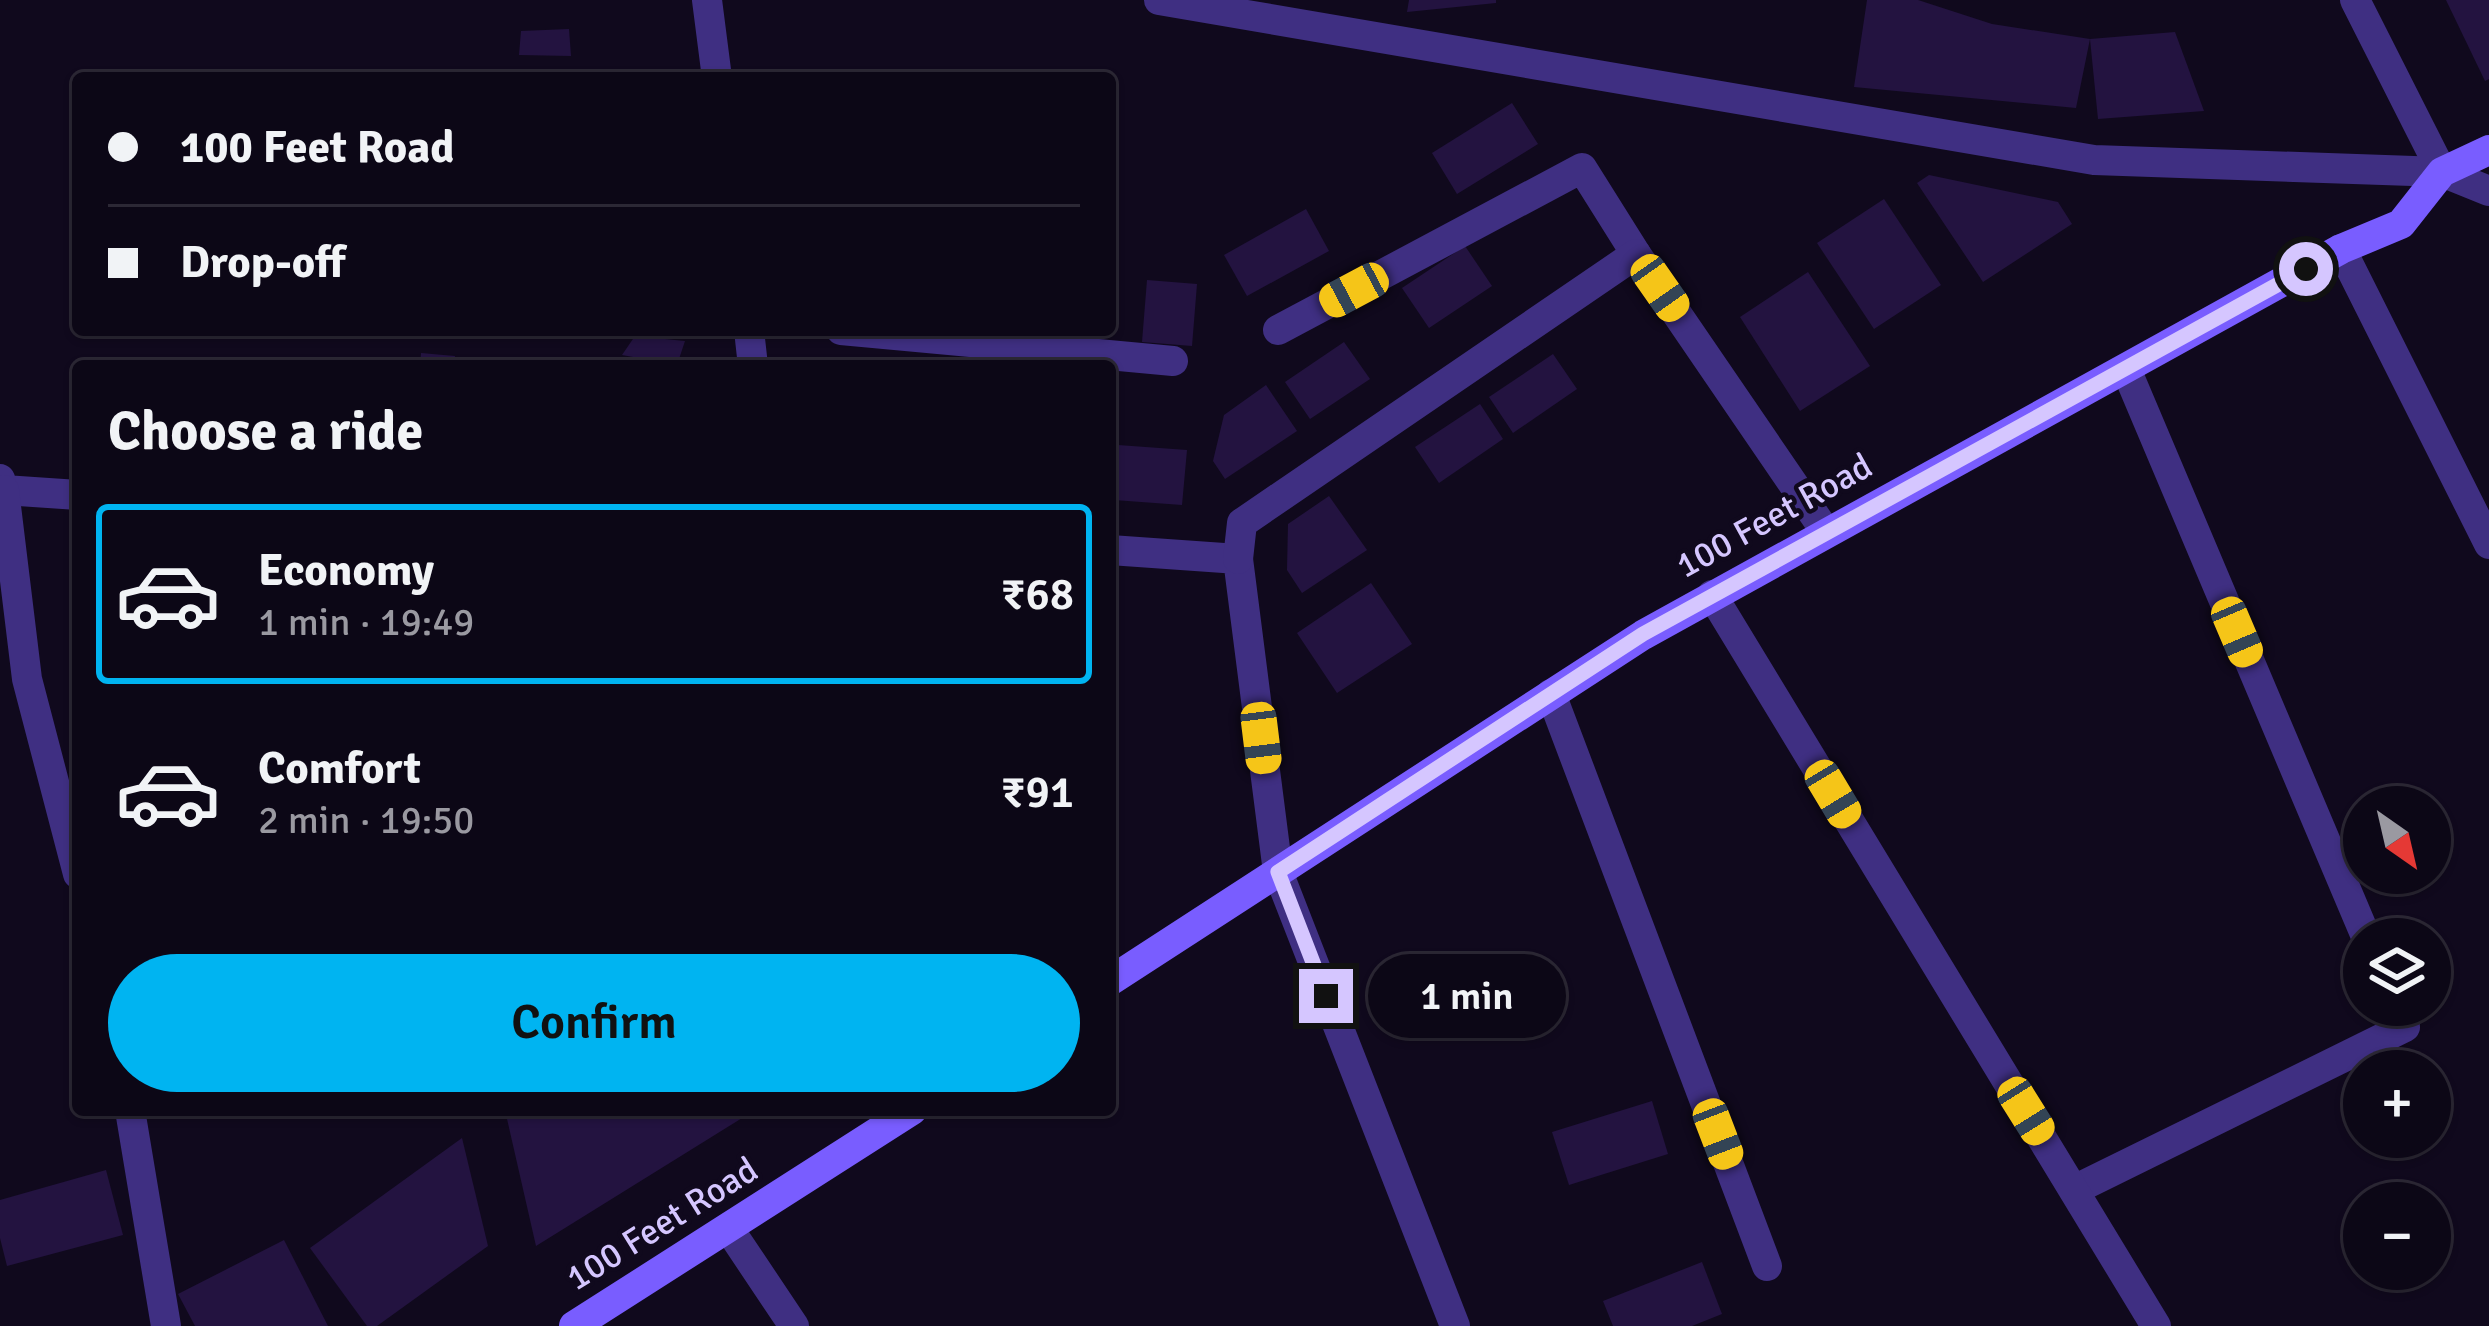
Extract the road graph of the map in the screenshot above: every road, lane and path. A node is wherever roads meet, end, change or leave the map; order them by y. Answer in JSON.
{"nodes":[{"id":1,"x":707,"y":0,"type":"edge"},
{"id":2,"x":1159,"y":0,"type":"edge"},
{"id":3,"x":2355,"y":0,"type":"edge"},
{"id":4,"x":716,"y":72,"type":"edge"},
{"id":5,"x":2489,"y":150,"type":"edge"},
{"id":6,"x":2442,"y":172,"type":"junction"},
{"id":7,"x":2489,"y":191,"type":"edge"},
{"id":8,"x":2341,"y":249,"type":"junction"},
{"id":9,"x":1636,"y":254,"type":"junction"},
{"id":10,"x":1278,"y":330,"type":"dead end"},
{"id":11,"x":875,"y":336,"type":"edge"},
{"id":12,"x":981,"y":355,"type":"edge"},
{"id":13,"x":1173,"y":361,"type":"dead end"},
{"id":14,"x":2126,"y":369,"type":"junction"},
{"id":15,"x":2,"y":485,"type":"edge"},
{"id":16,"x":72,"y":494,"type":"edge"},
{"id":17,"x":1826,"y":532,"type":"junction"},
{"id":18,"x":2489,"y":544,"type":"edge"},
{"id":19,"x":1116,"y":550,"type":"edge"},
{"id":20,"x":1238,"y":559,"type":"junction"},
{"id":21,"x":1712,"y":595,"type":"junction"},
{"id":22,"x":1551,"y":694,"type":"junction"},
{"id":23,"x":72,"y":851,"type":"edge"},
{"id":24,"x":1278,"y":872,"type":"junction"},
{"id":25,"x":2358,"y":918,"type":"edge"},
{"id":26,"x":1118,"y":970,"type":"edge"},
{"id":27,"x":2405,"y":1026,"type":"edge"},
{"id":28,"x":131,"y":1116,"type":"edge"},
{"id":29,"x":903,"y":1116,"type":"edge"},
{"id":30,"x":2074,"y":1190,"type":"junction"},
{"id":31,"x":729,"y":1229,"type":"junction"},
{"id":32,"x":1767,"y":1266,"type":"dead end"},
{"id":33,"x":590,"y":1322,"type":"edge"},
{"id":34,"x":166,"y":1326,"type":"edge"},
{"id":35,"x":794,"y":1326,"type":"edge"},
{"id":36,"x":1455,"y":1326,"type":"edge"},
{"id":37,"x":2156,"y":1326,"type":"edge"}],
"edges":[{"from":1,"to":4,"type":"street"},
{"from":2,"to":6,"type":"street"},
{"from":3,"to":6,"type":"street"},
{"from":5,"to":6,"type":"main road","name":"100 Feet Road"},
{"from":6,"to":7,"type":"street"},
{"from":6,"to":8,"type":"main road","name":"100 Feet Road"},
{"from":8,"to":14,"type":"main road","name":"100 Feet Road"},
{"from":8,"to":18,"type":"street"},
{"from":9,"to":10,"type":"street"},
{"from":9,"to":17,"type":"street"},
{"from":9,"to":20,"type":"street"},
{"from":11,"to":12,"type":"street"},
{"from":12,"to":13,"type":"street"},
{"from":14,"to":17,"type":"main road","name":"100 Feet Road"},
{"from":14,"to":25,"type":"street"},
{"from":15,"to":16,"type":"street"},
{"from":15,"to":23,"type":"street"},
{"from":17,"to":21,"type":"main road","name":"100 Feet Road"},
{"from":19,"to":20,"type":"street"},
{"from":20,"to":24,"type":"street"},
{"from":21,"to":22,"type":"main road","name":"100 Feet Road"},
{"from":21,"to":30,"type":"street"},
{"from":22,"to":24,"type":"main road","name":"100 Feet Road"},
{"from":22,"to":32,"type":"street"},
{"from":24,"to":26,"type":"main road","name":"100 Feet Road"},
{"from":24,"to":36,"type":"street"},
{"from":27,"to":30,"type":"street"},
{"from":28,"to":34,"type":"street"},
{"from":29,"to":31,"type":"main road","name":"100 Feet Road"},
{"from":30,"to":37,"type":"street"},
{"from":31,"to":33,"type":"main road","name":"100 Feet Road"},
{"from":31,"to":35,"type":"street"}]}
